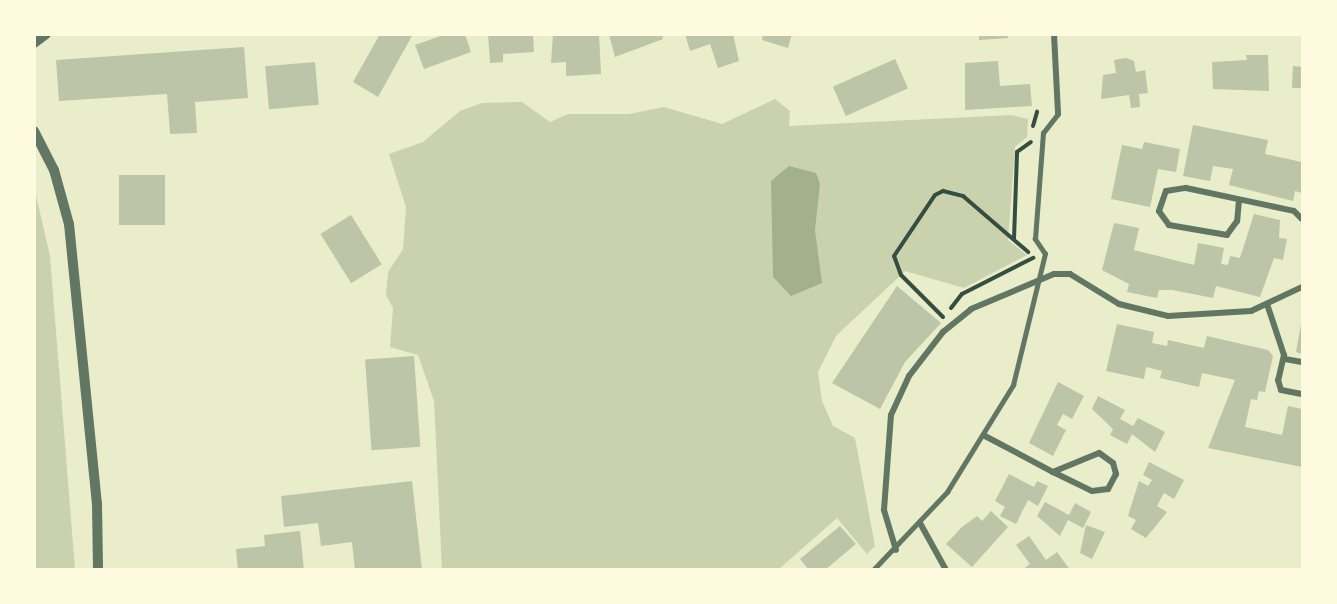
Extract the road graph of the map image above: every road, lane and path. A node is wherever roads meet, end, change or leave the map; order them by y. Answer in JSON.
{"nodes":[{"id":1,"x":46,"y":34,"type":"edge"},
{"id":2,"x":1054,"y":34,"type":"edge"},
{"id":3,"x":34,"y":43,"type":"edge"},
{"id":4,"x":1037,"y":112,"type":"dead end"},
{"id":5,"x":1058,"y":114,"type":"joint"},
{"id":6,"x":34,"y":131,"type":"edge"},
{"id":7,"x":1239,"y":200,"type":"junction"},
{"id":8,"x":1302,"y":219,"type":"edge"},
{"id":9,"x":1014,"y":240,"type":"junction"},
{"id":10,"x":1034,"y":258,"type":"junction"},
{"id":11,"x":1036,"y":263,"type":"dead end"},
{"id":12,"x":1040,"y":277,"type":"junction"},
{"id":13,"x":1302,"y":287,"type":"edge"},
{"id":14,"x":1268,"y":307,"type":"junction"},
{"id":15,"x":1285,"y":359,"type":"junction"},
{"id":16,"x":1302,"y":362,"type":"edge"},
{"id":17,"x":1302,"y":394,"type":"edge"},
{"id":18,"x":985,"y":436,"type":"junction"},
{"id":19,"x":1053,"y":472,"type":"junction"},
{"id":20,"x":920,"y":523,"type":"junction"},
{"id":21,"x":896,"y":550,"type":"junction"},
{"id":22,"x":98,"y":570,"type":"edge"},
{"id":23,"x":873,"y":570,"type":"edge"},
{"id":24,"x":946,"y":570,"type":"edge"}],
"edges":[{"from":1,"to":3,"type":"street"},
{"from":2,"to":5,"type":"street"},
{"from":4,"to":9,"type":"path"},
{"from":5,"to":12,"type":"lane"},
{"from":6,"to":22,"type":"street"},
{"from":7,"to":7,"type":"street"},
{"from":7,"to":8,"type":"street"},
{"from":9,"to":10,"type":"path"},
{"from":9,"to":10,"type":"path"},
{"from":10,"to":11,"type":"path"},
{"from":12,"to":14,"type":"street"},
{"from":12,"to":18,"type":"lane"},
{"from":12,"to":21,"type":"street"},
{"from":13,"to":14,"type":"street"},
{"from":14,"to":15,"type":"street"},
{"from":15,"to":16,"type":"street"},
{"from":15,"to":17,"type":"street"},
{"from":18,"to":19,"type":"street"},
{"from":18,"to":20,"type":"lane"},
{"from":19,"to":19,"type":"street"},
{"from":20,"to":21,"type":"lane"},
{"from":20,"to":24,"type":"street"},
{"from":21,"to":23,"type":"lane"}]}
